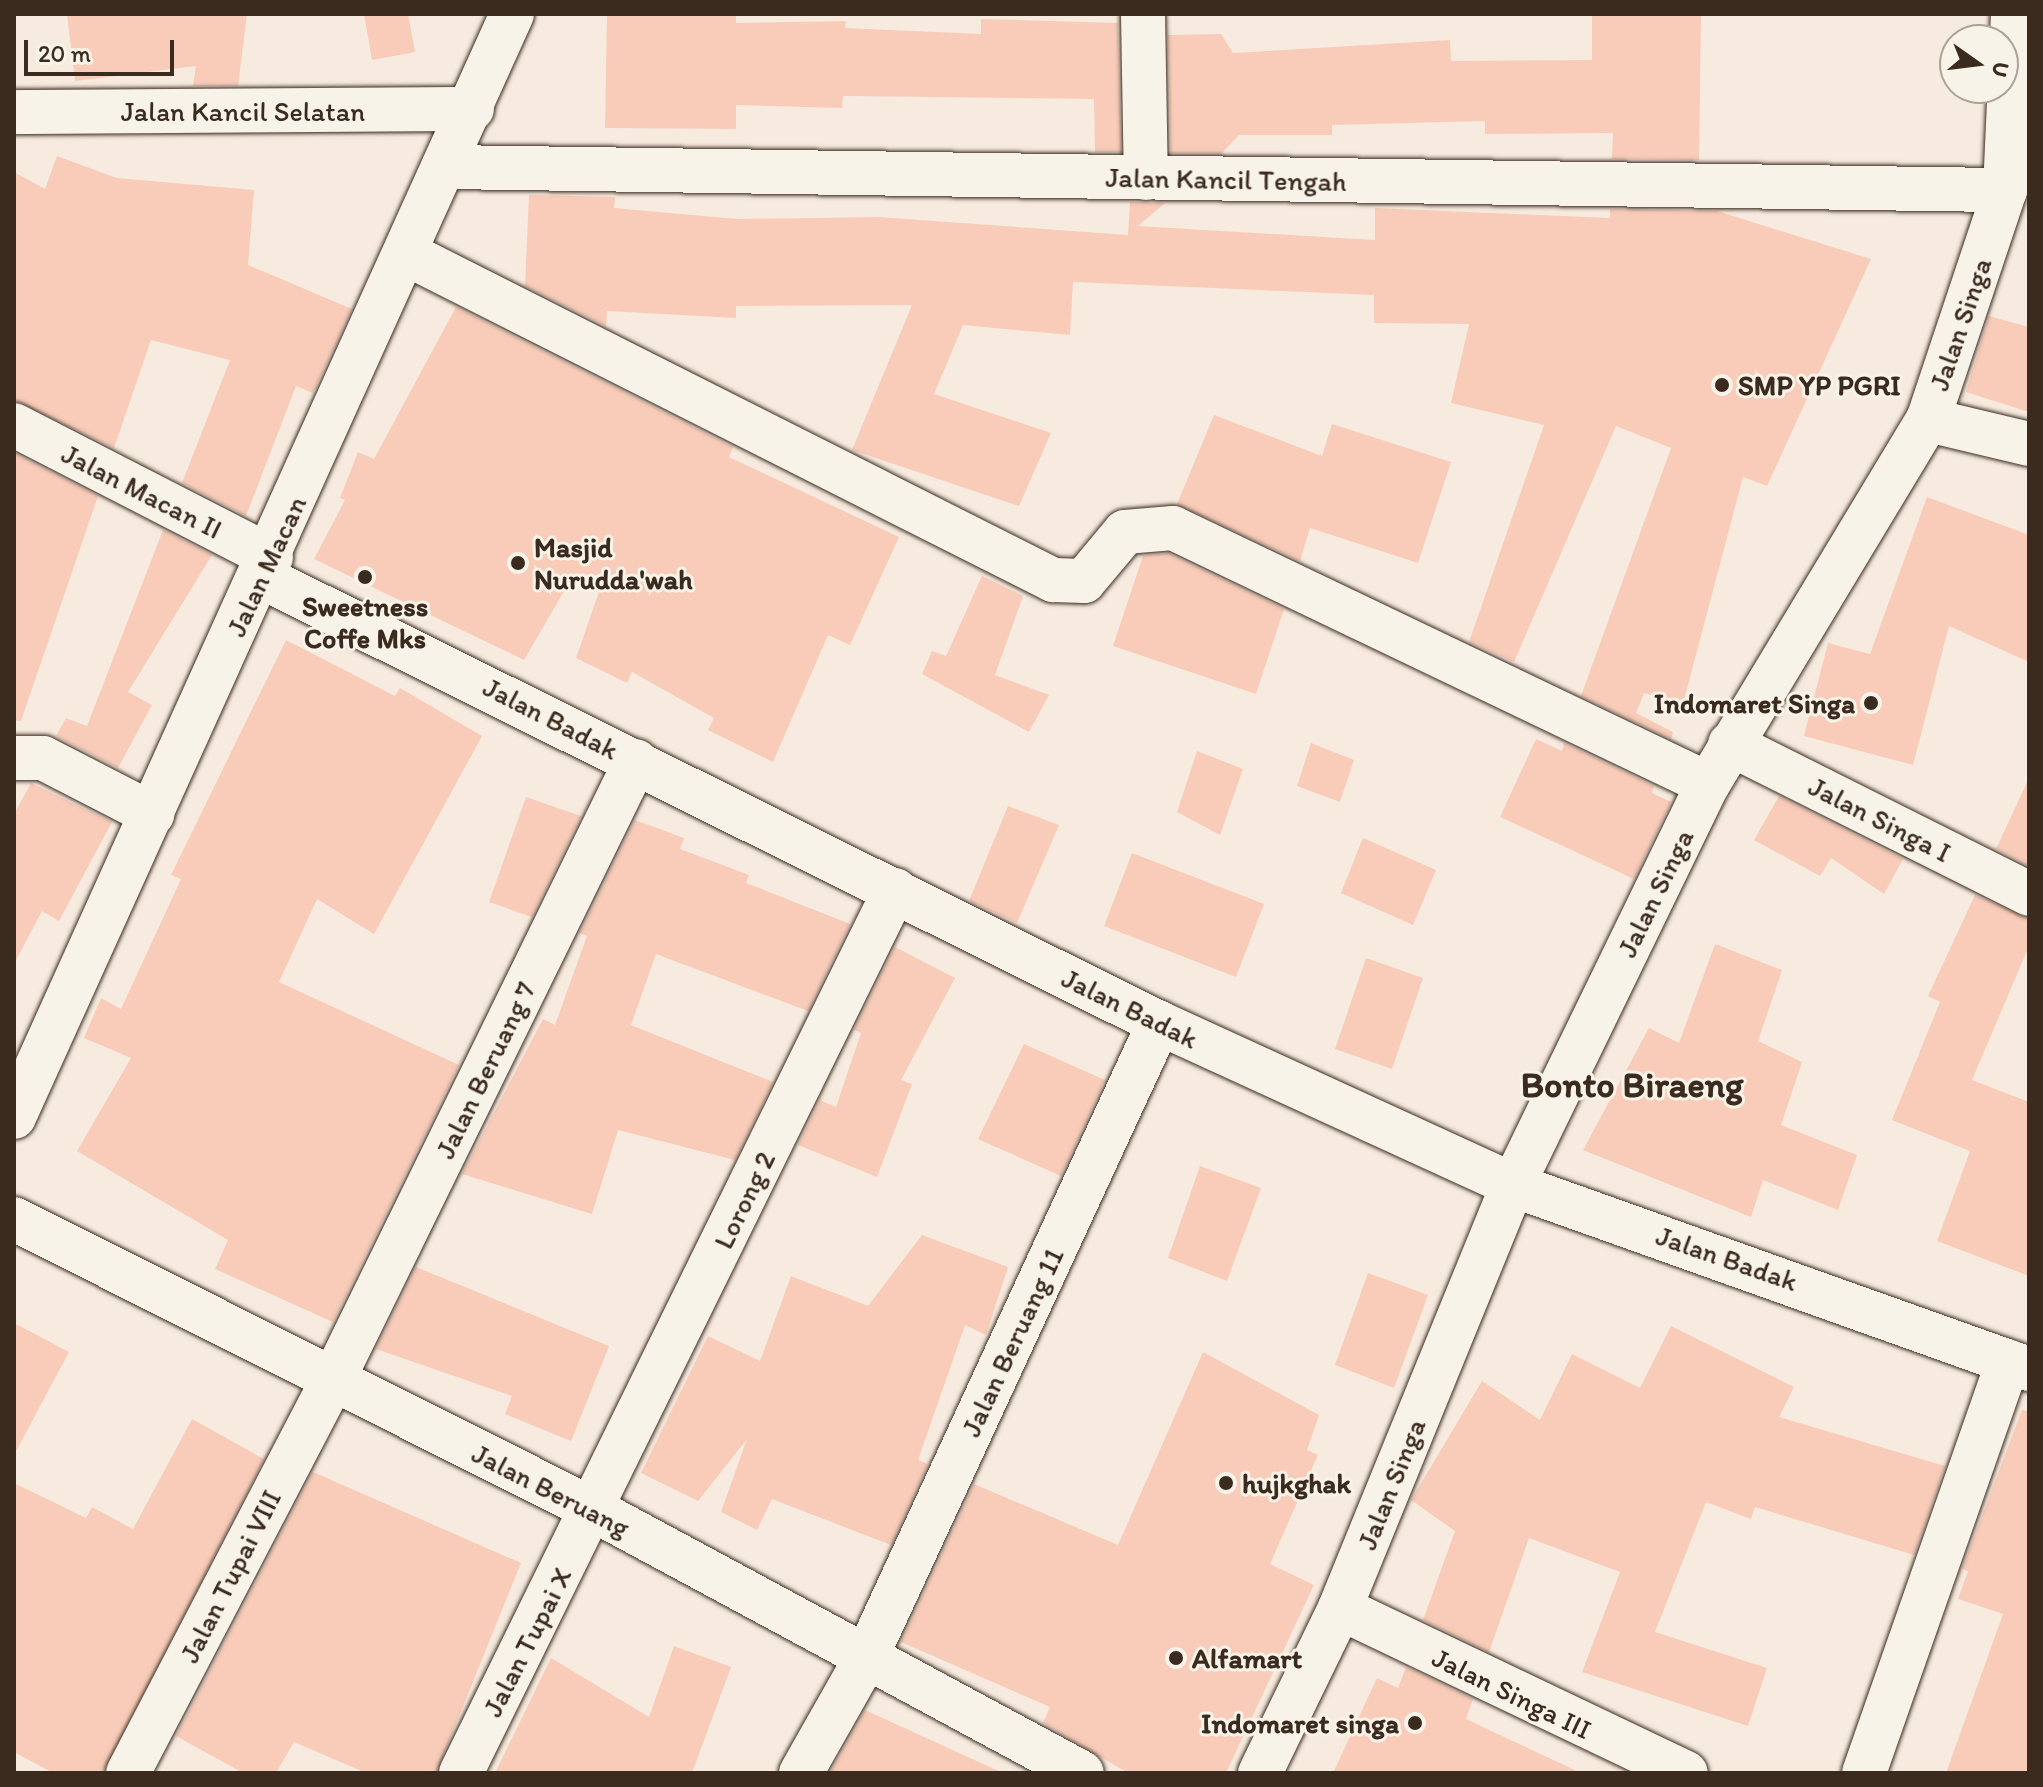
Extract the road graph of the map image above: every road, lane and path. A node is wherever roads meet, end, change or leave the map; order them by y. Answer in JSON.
{"nodes":[{"id":1,"x":512,"y":14,"type":"edge"},
{"id":2,"x":1143,"y":14,"type":"edge"},
{"id":3,"x":2013,"y":14,"type":"edge"},
{"id":4,"x":472,"y":109,"type":"junction"},
{"id":5,"x":14,"y":112,"type":"edge"},
{"id":6,"x":447,"y":167,"type":"junction"},
{"id":7,"x":1146,"y":178,"type":"junction"},
{"id":8,"x":2005,"y":190,"type":"junction"},
{"id":9,"x":407,"y":254,"type":"junction"},
{"id":10,"x":1928,"y":420,"type":"junction"},
{"id":11,"x":14,"y":425,"type":"edge"},
{"id":12,"x":2029,"y":444,"type":"edge"},
{"id":13,"x":266,"y":567,"type":"junction"},
{"id":14,"x":1730,"y":744,"type":"junction"},
{"id":15,"x":14,"y":758,"type":"edge"},
{"id":16,"x":636,"y":761,"type":"junction"},
{"id":17,"x":1708,"y":784,"type":"junction"},
{"id":18,"x":152,"y":814,"type":"junction"},
{"id":19,"x":895,"y":890,"type":"junction"},
{"id":20,"x":2029,"y":894,"type":"edge"},
{"id":21,"x":1159,"y":1023,"type":"junction"},
{"id":22,"x":14,"y":1117,"type":"edge"},
{"id":23,"x":1513,"y":1185,"type":"junction"},
{"id":24,"x":14,"y":1219,"type":"edge"},
{"id":25,"x":2018,"y":1365,"type":"edge"},
{"id":26,"x":333,"y":1380,"type":"junction"},
{"id":27,"x":594,"y":1510,"type":"junction"},
{"id":28,"x":1340,"y":1608,"type":"junction"},
{"id":29,"x":865,"y":1660,"type":"junction"},
{"id":30,"x":128,"y":1773,"type":"edge"},
{"id":31,"x":461,"y":1773,"type":"edge"},
{"id":32,"x":801,"y":1773,"type":"edge"},
{"id":33,"x":1082,"y":1773,"type":"edge"},
{"id":34,"x":1260,"y":1773,"type":"edge"},
{"id":35,"x":1686,"y":1773,"type":"edge"},
{"id":36,"x":1864,"y":1773,"type":"edge"}],
"edges":[{"from":1,"to":4,"type":"street","name":"Jalan Macan"},
{"from":2,"to":7,"type":"street"},
{"from":3,"to":8,"type":"street","name":"Jalan Singa"},
{"from":4,"to":5,"type":"street","name":"Jalan Kancil Selatan"},
{"from":4,"to":6,"type":"street","name":"Jalan Macan"},
{"from":6,"to":7,"type":"street","name":"Jalan Kancil Tengah"},
{"from":6,"to":9,"type":"street","name":"Jalan Macan"},
{"from":7,"to":8,"type":"street","name":"Jalan Kancil Tengah"},
{"from":8,"to":10,"type":"street","name":"Jalan Singa"},
{"from":9,"to":13,"type":"street","name":"Jalan Macan"},
{"from":9,"to":17,"type":"street"},
{"from":10,"to":12,"type":"street"},
{"from":10,"to":14,"type":"street","name":"Jalan Singa"},
{"from":11,"to":13,"type":"street","name":"Jalan Macan II"},
{"from":13,"to":16,"type":"street","name":"Jalan Badak"},
{"from":13,"to":18,"type":"street","name":"Jalan Macan"},
{"from":14,"to":17,"type":"street","name":"Jalan Singa"},
{"from":14,"to":20,"type":"street","name":"Jalan Singa I"},
{"from":15,"to":18,"type":"street"},
{"from":16,"to":19,"type":"street","name":"Jalan Badak"},
{"from":16,"to":26,"type":"street","name":"Jalan Beruang 7"},
{"from":17,"to":23,"type":"street","name":"Jalan Singa"},
{"from":18,"to":22,"type":"street","name":"Jalan Macan"},
{"from":19,"to":21,"type":"street","name":"Jalan Badak"},
{"from":19,"to":27,"type":"street","name":"Lorong 2"},
{"from":21,"to":23,"type":"street","name":"Jalan Badak"},
{"from":21,"to":29,"type":"street","name":"Jalan Beruang 11"},
{"from":23,"to":25,"type":"street","name":"Jalan Badak"},
{"from":23,"to":28,"type":"street","name":"Jalan Singa"},
{"from":24,"to":26,"type":"street","name":"Jalan Beruang"},
{"from":25,"to":36,"type":"street"},
{"from":26,"to":27,"type":"street","name":"Jalan Beruang"},
{"from":26,"to":30,"type":"street","name":"Jalan Tupai VIII"},
{"from":27,"to":29,"type":"street","name":"Jalan Beruang"},
{"from":27,"to":31,"type":"street","name":"Jalan Tupai X"},
{"from":28,"to":34,"type":"street","name":"Jalan Singa"},
{"from":28,"to":35,"type":"street","name":"Jalan Singa III"},
{"from":29,"to":32,"type":"street","name":"Jalan Beruang 11"},
{"from":29,"to":33,"type":"street","name":"Jalan Beruang"}]}
